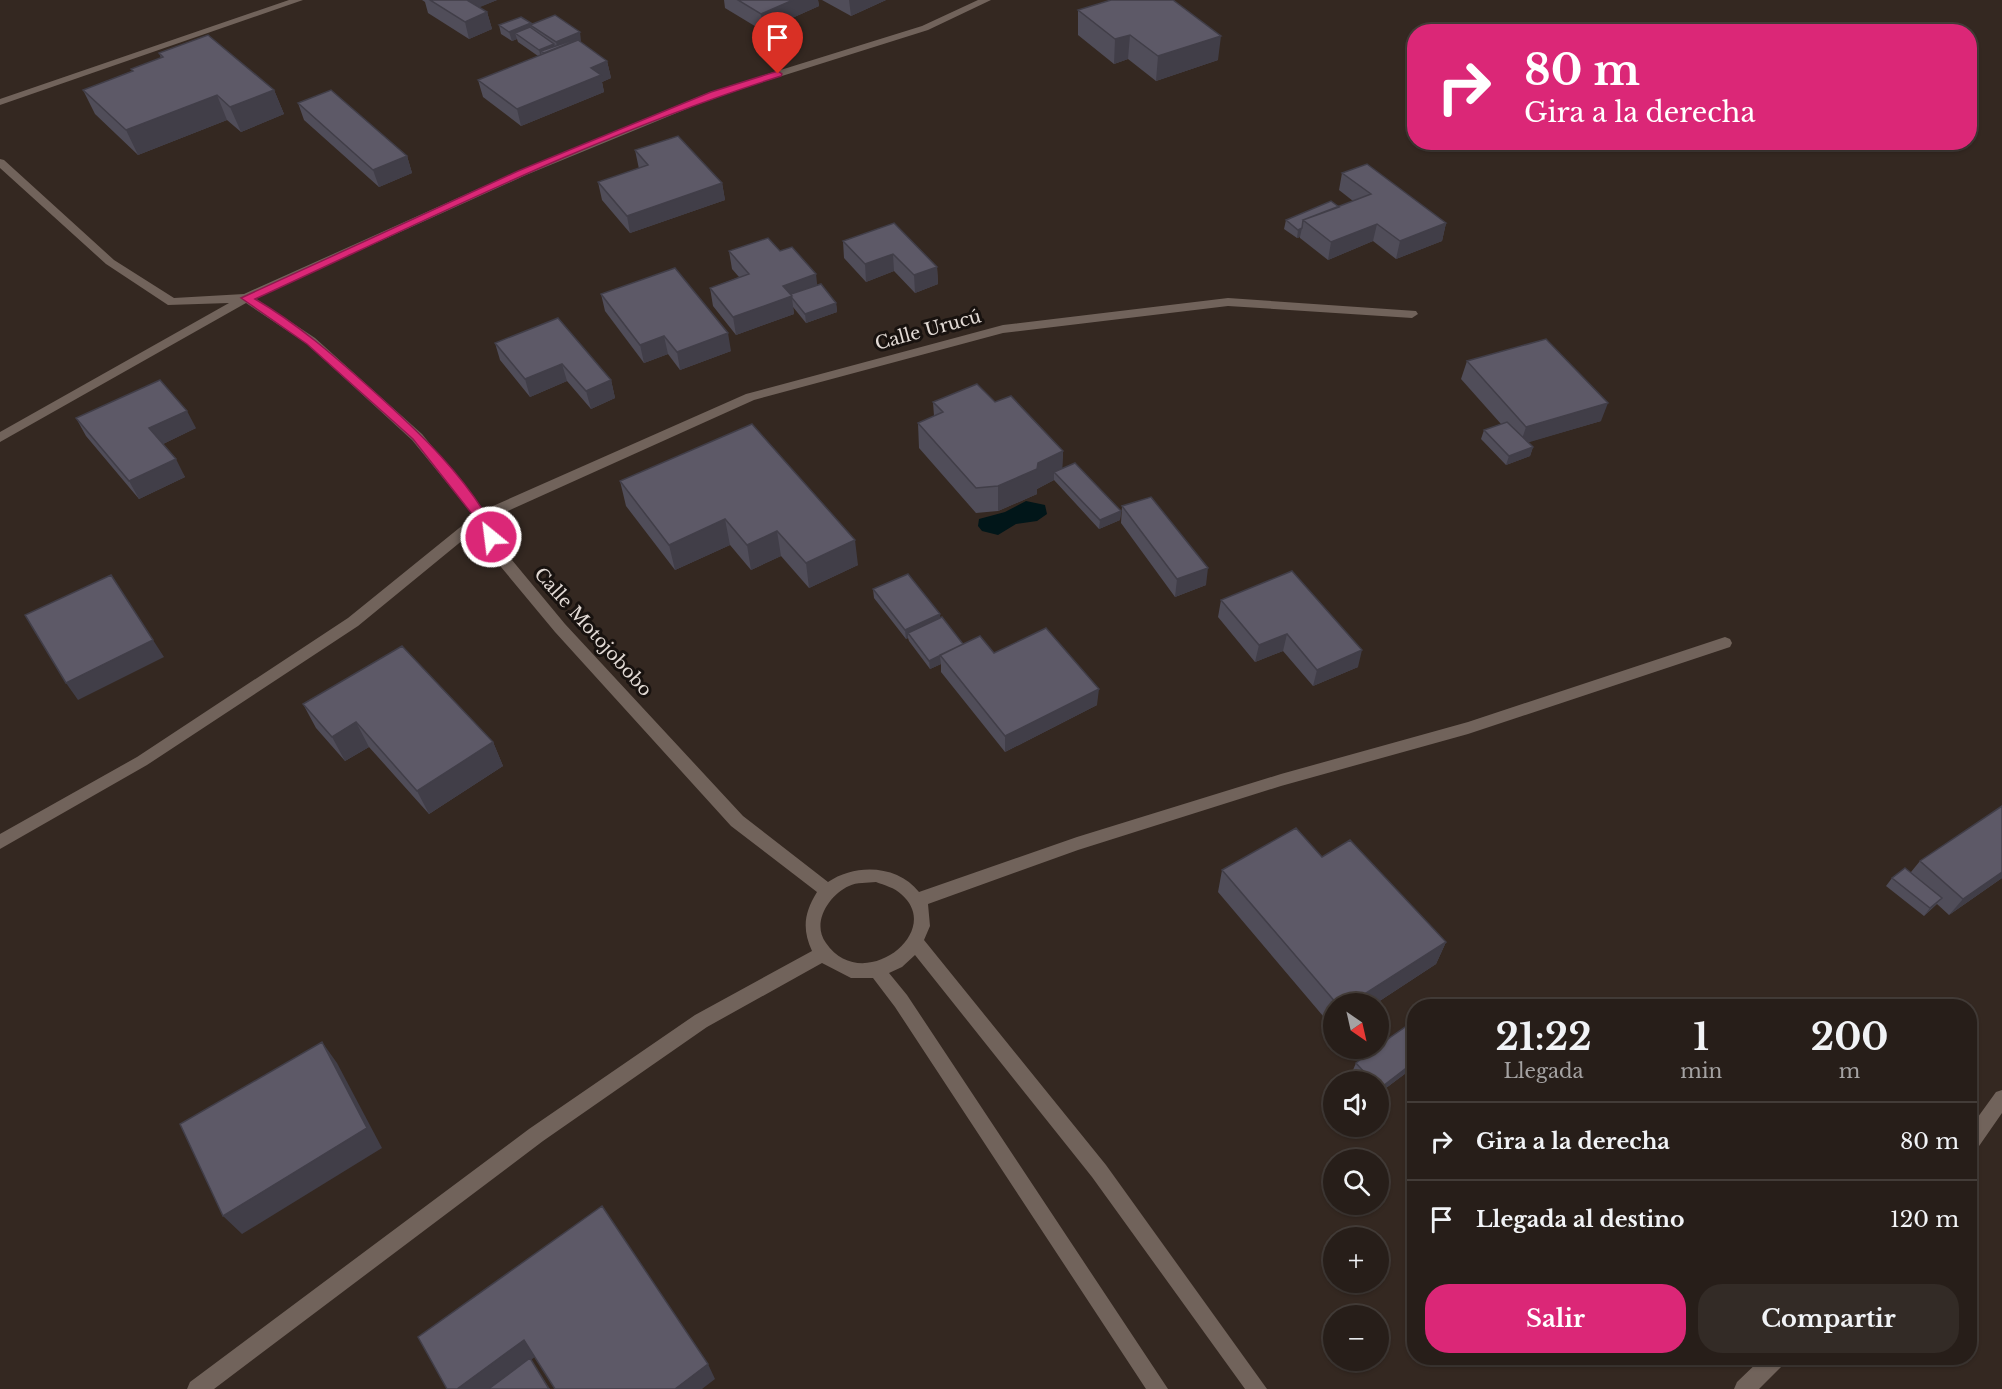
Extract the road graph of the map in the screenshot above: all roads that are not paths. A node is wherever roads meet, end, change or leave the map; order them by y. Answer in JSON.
{"nodes":[{"id":1,"x":298,"y":0,"type":"edge"},
{"id":2,"x":986,"y":0,"type":"edge"},
{"id":3,"x":0,"y":102,"type":"edge"},
{"id":4,"x":0,"y":162,"type":"edge"},
{"id":5,"x":246,"y":298,"type":"junction"},
{"id":6,"x":1412,"y":314,"type":"dead end"},
{"id":7,"x":0,"y":438,"type":"edge"},
{"id":8,"x":482,"y":517,"type":"junction"},
{"id":9,"x":1725,"y":644,"type":"dead end"},
{"id":10,"x":0,"y":842,"type":"edge"},
{"id":11,"x":828,"y":891,"type":"junction"},
{"id":12,"x":918,"y":900,"type":"junction"},
{"id":13,"x":916,"y":943,"type":"junction"},
{"id":14,"x":823,"y":954,"type":"junction"},
{"id":15,"x":877,"y":970,"type":"junction"},
{"id":16,"x":2002,"y":1098,"type":"edge"},
{"id":17,"x":1977,"y":1133,"type":"edge"},
{"id":18,"x":1769,"y":1365,"type":"edge"},
{"id":19,"x":197,"y":1389,"type":"edge"},
{"id":20,"x":1158,"y":1389,"type":"edge"},
{"id":21,"x":1257,"y":1389,"type":"edge"},
{"id":22,"x":1744,"y":1389,"type":"edge"}],
"edges":[{"from":1,"to":3,"type":"street"},
{"from":2,"to":5,"type":"street"},
{"from":4,"to":5,"type":"street"},
{"from":5,"to":7,"type":"street"},
{"from":5,"to":8,"type":"street","name":"Calle Motojobobo"},
{"from":6,"to":8,"type":"street","name":"Calle Urucú"},
{"from":8,"to":10,"type":"street","name":"Calle Urucú"},
{"from":8,"to":11,"type":"street","name":"Calle Motojobobo"},
{"from":9,"to":12,"type":"street"},
{"from":11,"to":12,"type":"street"},
{"from":11,"to":14,"type":"street"},
{"from":12,"to":13,"type":"street"},
{"from":13,"to":15,"type":"street"},
{"from":13,"to":21,"type":"street"},
{"from":14,"to":15,"type":"street"},
{"from":14,"to":19,"type":"street"},
{"from":15,"to":20,"type":"street"},
{"from":16,"to":17,"type":"street"},
{"from":18,"to":22,"type":"street"}]}
